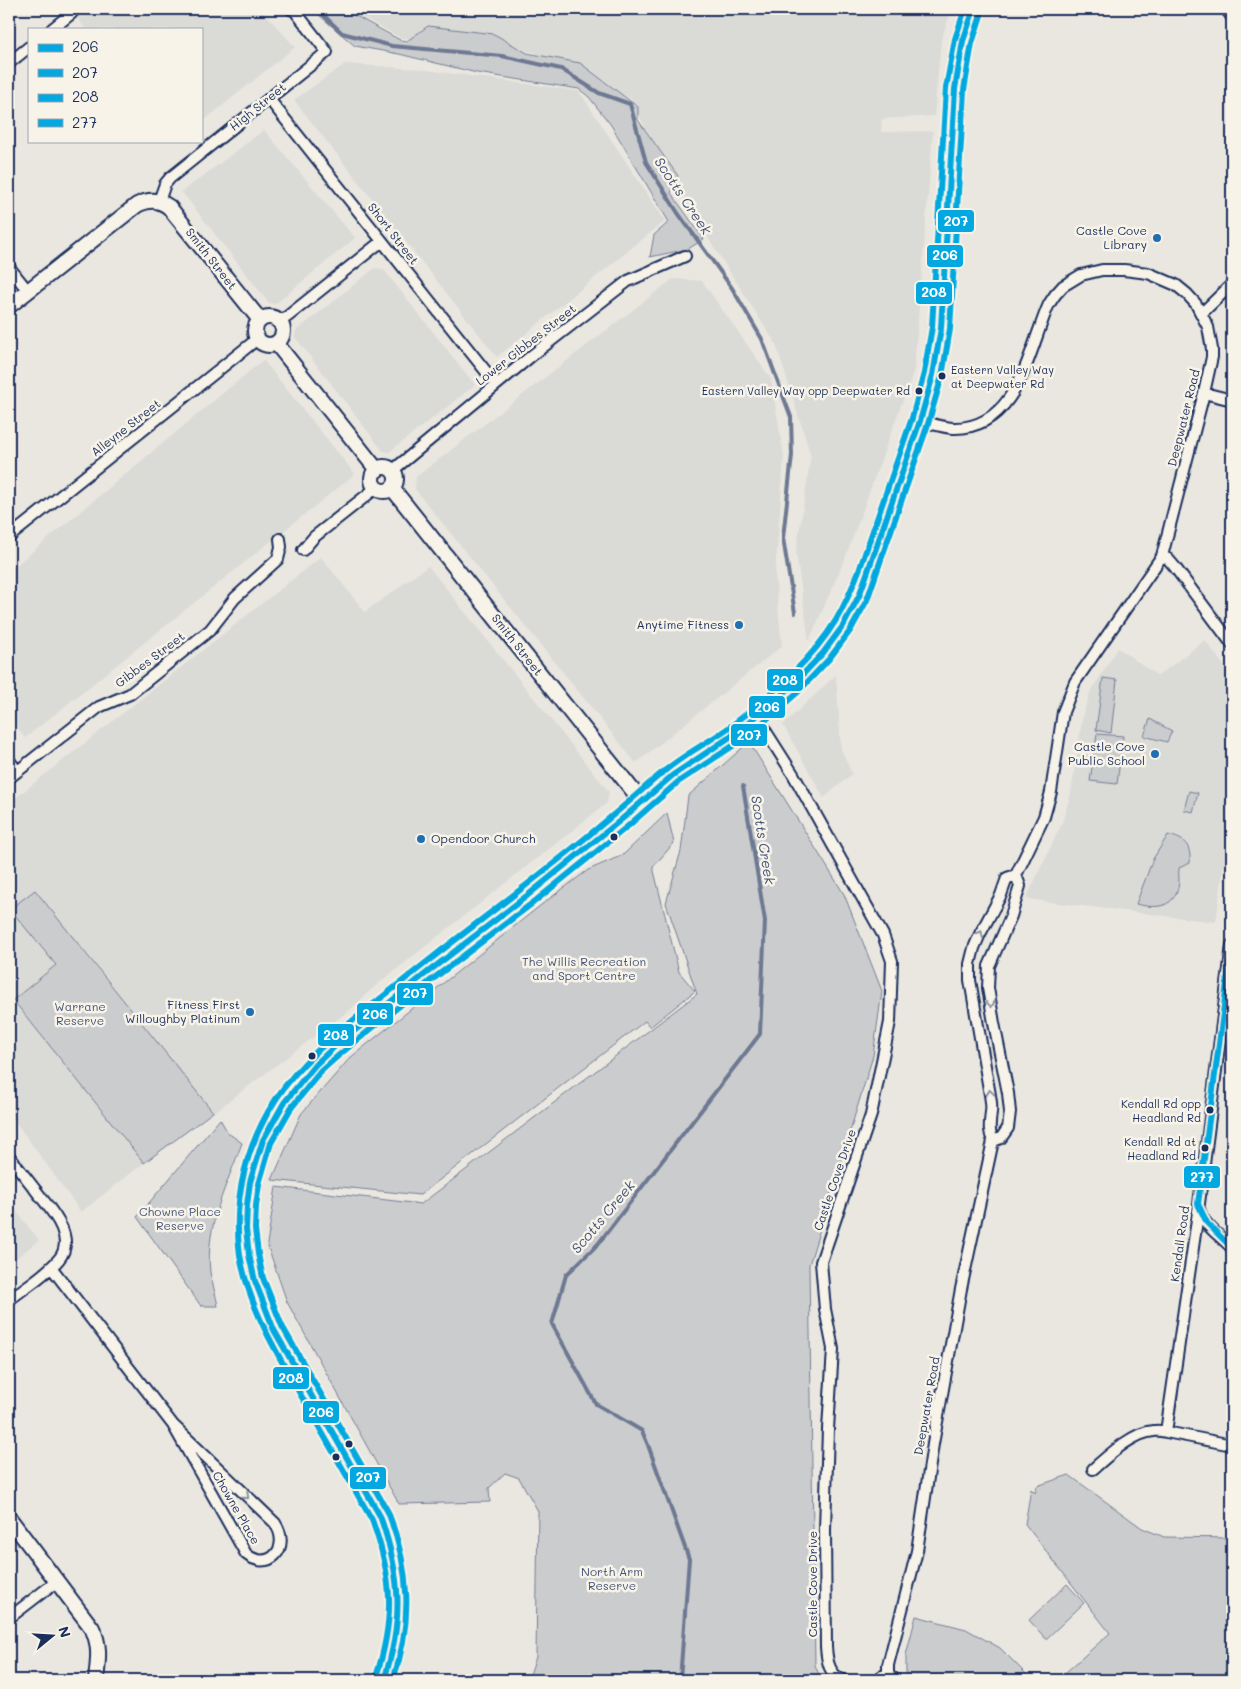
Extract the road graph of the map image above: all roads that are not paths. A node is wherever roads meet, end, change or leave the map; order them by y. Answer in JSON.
{"nodes":[{"id":1,"x":290,"y":9,"type":"edge"},
{"id":2,"x":974,"y":9,"type":"edge"},
{"id":3,"x":1226,"y":9,"type":"edge"},
{"id":4,"x":72,"y":14,"type":"dead end"},
{"id":5,"x":1232,"y":16,"type":"edge"},
{"id":6,"x":53,"y":28,"type":"edge"},
{"id":7,"x":28,"y":48,"type":"edge"},
{"id":8,"x":9,"y":63,"type":"edge"},
{"id":9,"x":269,"y":99,"type":"junction"},
{"id":10,"x":159,"y":201,"type":"junction"},
{"id":11,"x":382,"y":241,"type":"junction"},
{"id":12,"x":685,"y":256,"type":"dead end"},
{"id":13,"x":9,"y":267,"type":"edge"},
{"id":14,"x":1232,"y":284,"type":"edge"},
{"id":15,"x":28,"y":291,"type":"junction"},
{"id":16,"x":9,"y":306,"type":"edge"},
{"id":17,"x":1202,"y":313,"type":"junction"},
{"id":18,"x":260,"y":320,"type":"junction"},
{"id":19,"x":279,"y":322,"type":"junction"},
{"id":20,"x":257,"y":338,"type":"junction"},
{"id":21,"x":276,"y":343,"type":"junction"},
{"id":22,"x":496,"y":384,"type":"junction"},
{"id":23,"x":1204,"y":394,"type":"junction"},
{"id":24,"x":1232,"y":400,"type":"edge"},
{"id":25,"x":920,"y":421,"type":"junction"},
{"id":26,"x":377,"y":470,"type":"junction"},
{"id":27,"x":392,"y":471,"type":"junction"},
{"id":28,"x":376,"y":488,"type":"junction"},
{"id":29,"x":392,"y":488,"type":"junction"},
{"id":30,"x":9,"y":537,"type":"edge"},
{"id":31,"x":280,"y":539,"type":"dead end"},
{"id":32,"x":303,"y":550,"type":"dead end"},
{"id":33,"x":1162,"y":556,"type":"junction"},
{"id":34,"x":1232,"y":644,"type":"edge"},
{"id":35,"x":756,"y":716,"type":"junction"},
{"id":36,"x":9,"y":760,"type":"edge"},
{"id":37,"x":17,"y":771,"type":"junction"},
{"id":38,"x":9,"y":778,"type":"edge"},
{"id":39,"x":642,"y":802,"type":"junction"},
{"id":40,"x":1016,"y":875,"type":"junction"},
{"id":41,"x":1232,"y":945,"type":"edge"},
{"id":42,"x":993,"y":1141,"type":"junction"},
{"id":43,"x":9,"y":1156,"type":"edge"},
{"id":44,"x":1198,"y":1204,"type":"junction"},
{"id":45,"x":1232,"y":1248,"type":"edge"},
{"id":46,"x":52,"y":1267,"type":"junction"},
{"id":47,"x":9,"y":1300,"type":"edge"},
{"id":48,"x":173,"y":1425,"type":"junction"},
{"id":49,"x":1166,"y":1432,"type":"junction"},
{"id":50,"x":1232,"y":1445,"type":"edge"},
{"id":51,"x":1093,"y":1468,"type":"dead end"},
{"id":52,"x":9,"y":1518,"type":"edge"},
{"id":53,"x":57,"y":1580,"type":"junction"},
{"id":54,"x":9,"y":1618,"type":"edge"},
{"id":55,"x":892,"y":1678,"type":"edge"},
{"id":56,"x":96,"y":1680,"type":"edge"},
{"id":57,"x":384,"y":1680,"type":"edge"},
{"id":58,"x":844,"y":1680,"type":"edge"},
{"id":59,"x":878,"y":1680,"type":"edge"}],
"edges":[{"from":1,"to":9,"type":"street","name":"High Street"},
{"from":2,"to":25,"type":"main road"},
{"from":3,"to":5,"type":"street"},
{"from":4,"to":6,"type":"street"},
{"from":7,"to":8,"type":"street"},
{"from":9,"to":10,"type":"street","name":"High Street"},
{"from":9,"to":11,"type":"street","name":"Short Street"},
{"from":10,"to":15,"type":"street"},
{"from":10,"to":18,"type":"street","name":"Smith Street"},
{"from":11,"to":19,"type":"street"},
{"from":11,"to":22,"type":"street","name":"Short Street"},
{"from":12,"to":22,"type":"street","name":"Lower Gibbes Street"},
{"from":13,"to":15,"type":"street"},
{"from":14,"to":17,"type":"street"},
{"from":15,"to":16,"type":"street"},
{"from":17,"to":23,"type":"street","name":"Deepwater Road"},
{"from":17,"to":25,"type":"street","name":"Deepwater Road"},
{"from":18,"to":19,"type":"street"},
{"from":18,"to":20,"type":"street"},
{"from":19,"to":21,"type":"street"},
{"from":20,"to":21,"type":"street"},
{"from":20,"to":30,"type":"street","name":"Alleyne Street"},
{"from":21,"to":26,"type":"street"},
{"from":22,"to":27,"type":"street","name":"Lower Gibbes Street"},
{"from":23,"to":24,"type":"street"},
{"from":23,"to":33,"type":"street","name":"Deepwater Road"},
{"from":25,"to":35,"type":"main road"},
{"from":26,"to":27,"type":"street"},
{"from":26,"to":28,"type":"street"},
{"from":27,"to":29,"type":"street"},
{"from":28,"to":29,"type":"street"},
{"from":28,"to":32,"type":"street"},
{"from":29,"to":39,"type":"street","name":"Smith Street"},
{"from":31,"to":37,"type":"street","name":"Gibbes Street"},
{"from":33,"to":34,"type":"street"},
{"from":33,"to":40,"type":"street","name":"Deepwater Road"},
{"from":35,"to":39,"type":"main road"},
{"from":35,"to":58,"type":"street","name":"Castle Cove Drive"},
{"from":36,"to":37,"type":"street"},
{"from":37,"to":38,"type":"street","name":"Gibbes Street"},
{"from":39,"to":57,"type":"main road"},
{"from":40,"to":42,"type":"street","name":"Deepwater Road","one_way":true},
{"from":42,"to":40,"type":"street","name":"Deepwater Road","one_way":true},
{"from":41,"to":44,"type":"street","name":"Kendall Road"},
{"from":42,"to":55,"type":"street","name":"Deepwater Road"},
{"from":43,"to":46,"type":"street"},
{"from":44,"to":45,"type":"street"},
{"from":44,"to":49,"type":"street","name":"Kendall Road"},
{"from":46,"to":47,"type":"street"},
{"from":46,"to":48,"type":"street","name":"Chowne Place"},
{"from":48,"to":48,"type":"street","name":"Chowne Place","one_way":true},
{"from":49,"to":50,"type":"street"},
{"from":49,"to":51,"type":"street"},
{"from":52,"to":53,"type":"street"},
{"from":53,"to":54,"type":"street"},
{"from":53,"to":56,"type":"street"},
{"from":55,"to":59,"type":"street"}]}
